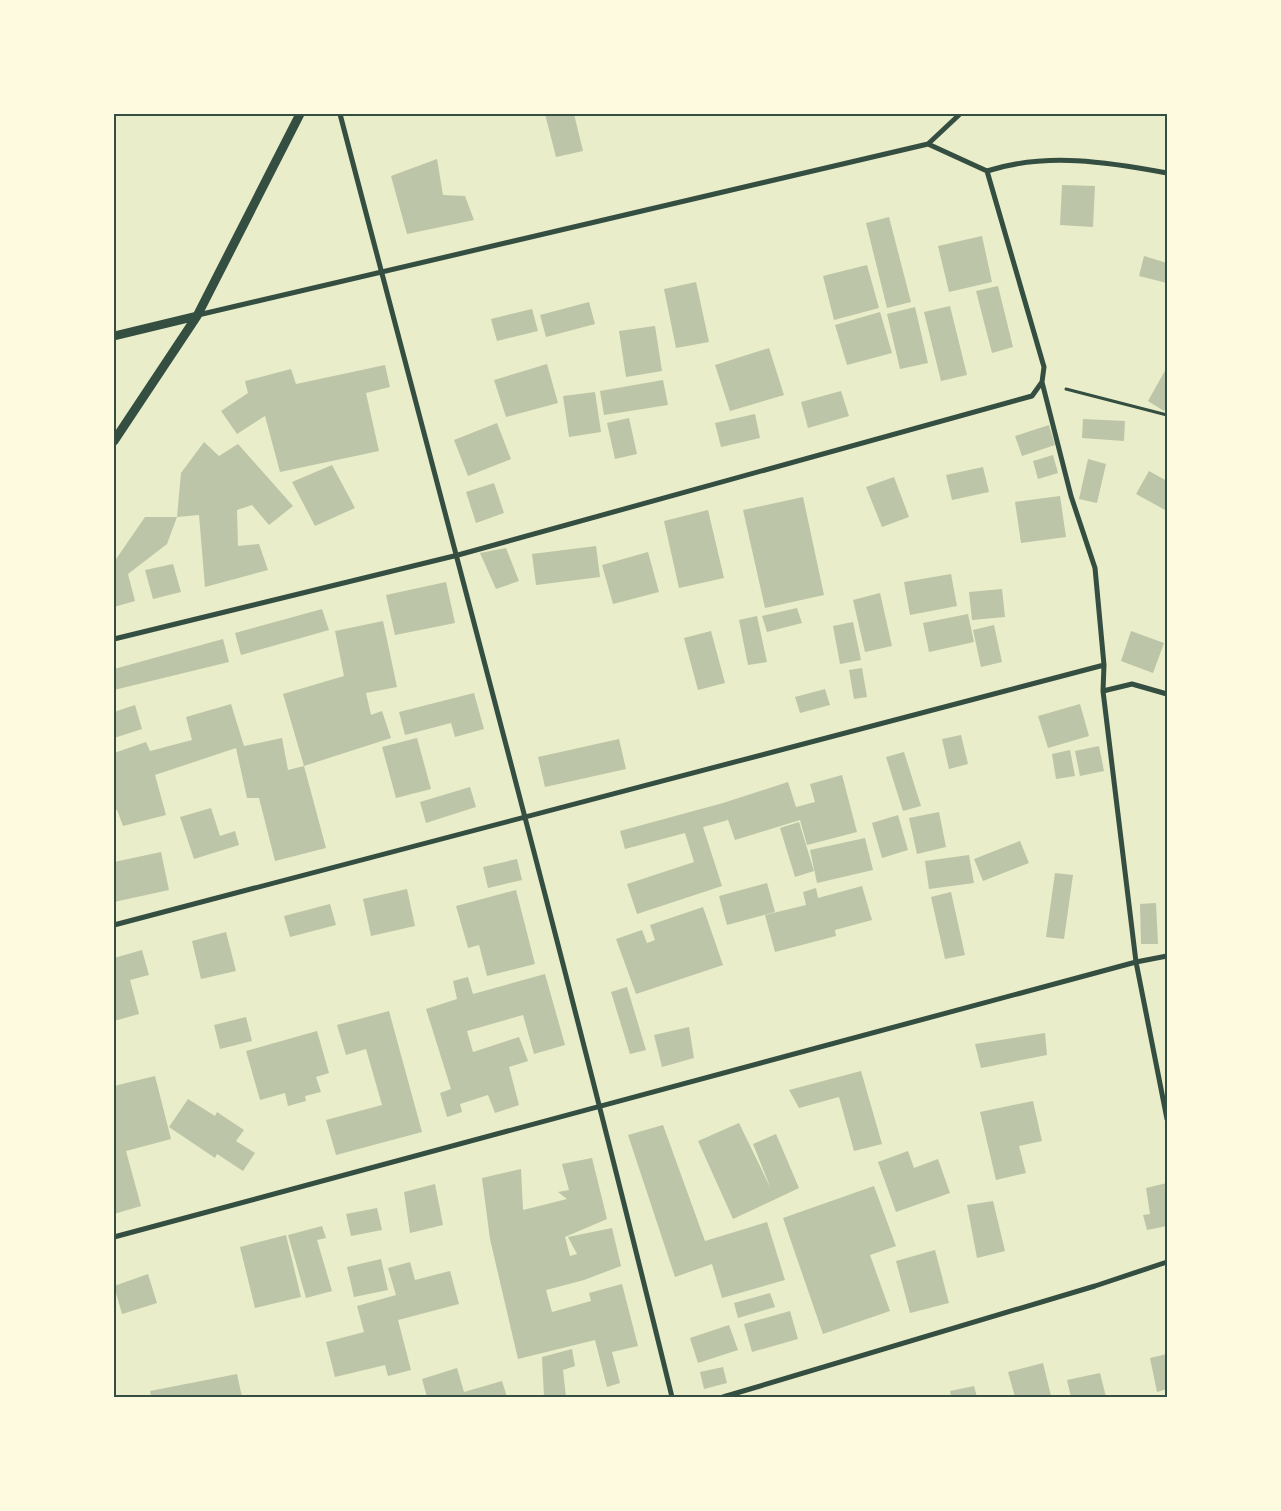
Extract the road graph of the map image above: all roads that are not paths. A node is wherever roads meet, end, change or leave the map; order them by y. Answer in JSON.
{"nodes":[{"id":1,"x":300,"y":114,"type":"edge"},
{"id":2,"x":340,"y":114,"type":"edge"},
{"id":3,"x":960,"y":114,"type":"edge"},
{"id":4,"x":928,"y":144,"type":"junction"},
{"id":5,"x":987,"y":171,"type":"junction"},
{"id":6,"x":1167,"y":173,"type":"edge"},
{"id":7,"x":382,"y":273,"type":"junction"},
{"id":8,"x":197,"y":316,"type":"junction"},
{"id":9,"x":114,"y":336,"type":"edge"},
{"id":10,"x":1042,"y":382,"type":"junction"},
{"id":11,"x":114,"y":441,"type":"edge"},
{"id":12,"x":458,"y":555,"type":"junction"},
{"id":13,"x":114,"y":638,"type":"edge"},
{"id":14,"x":1104,"y":665,"type":"junction"},
{"id":15,"x":1103,"y":691,"type":"junction"},
{"id":16,"x":1167,"y":694,"type":"edge"},
{"id":17,"x":524,"y":816,"type":"junction"},
{"id":18,"x":114,"y":925,"type":"edge"},
{"id":19,"x":1167,"y":956,"type":"edge"},
{"id":20,"x":1136,"y":962,"type":"junction"},
{"id":21,"x":600,"y":1106,"type":"junction"},
{"id":22,"x":1167,"y":1119,"type":"edge"},
{"id":23,"x":114,"y":1237,"type":"edge"},
{"id":24,"x":1167,"y":1262,"type":"edge"},
{"id":25,"x":672,"y":1397,"type":"edge"},
{"id":26,"x":723,"y":1397,"type":"edge"}],
"edges":[{"from":1,"to":8,"type":"street"},
{"from":2,"to":7,"type":"street"},
{"from":3,"to":4,"type":"street"},
{"from":4,"to":5,"type":"street"},
{"from":4,"to":7,"type":"street"},
{"from":5,"to":6,"type":"street"},
{"from":5,"to":10,"type":"street"},
{"from":7,"to":8,"type":"street"},
{"from":7,"to":12,"type":"street"},
{"from":8,"to":9,"type":"street"},
{"from":8,"to":11,"type":"street"},
{"from":10,"to":12,"type":"street"},
{"from":10,"to":14,"type":"street"},
{"from":12,"to":13,"type":"street"},
{"from":12,"to":17,"type":"street"},
{"from":14,"to":15,"type":"street"},
{"from":14,"to":17,"type":"street"},
{"from":15,"to":16,"type":"street"},
{"from":15,"to":20,"type":"street"},
{"from":17,"to":18,"type":"street"},
{"from":17,"to":21,"type":"street"},
{"from":19,"to":20,"type":"street"},
{"from":20,"to":21,"type":"street"},
{"from":20,"to":22,"type":"street"},
{"from":21,"to":23,"type":"street"},
{"from":21,"to":25,"type":"street"},
{"from":24,"to":26,"type":"street"}]}
